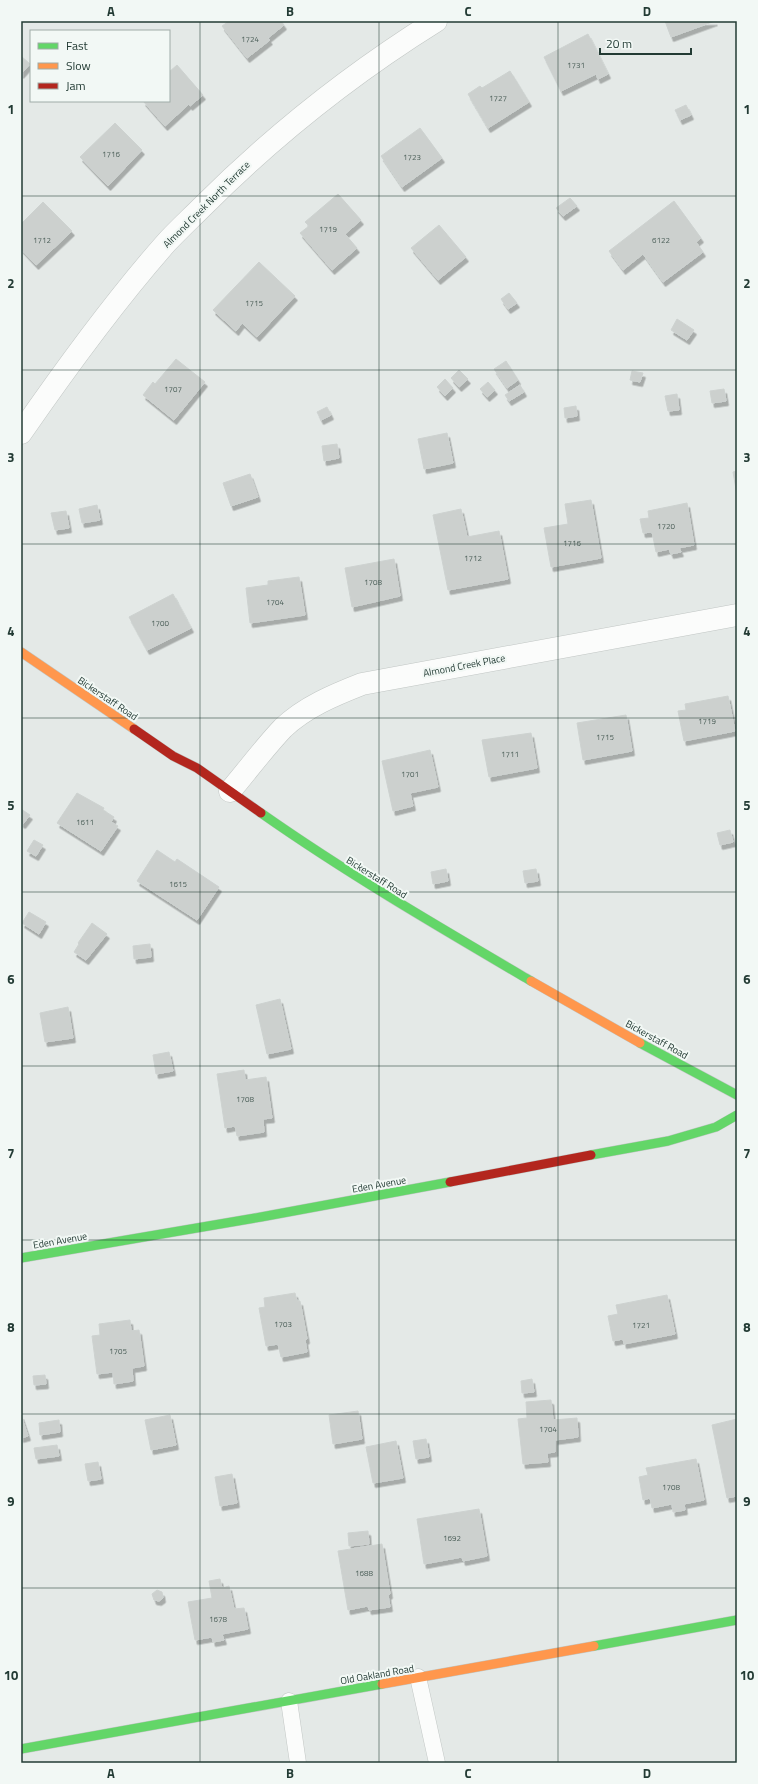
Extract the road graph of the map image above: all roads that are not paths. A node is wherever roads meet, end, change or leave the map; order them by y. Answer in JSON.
{"nodes":[{"id":1,"x":436,"y":21,"type":"edge"},
{"id":2,"x":21,"y":433,"type":"edge"},
{"id":3,"x":737,"y":615,"type":"edge"},
{"id":4,"x":21,"y":652,"type":"edge"},
{"id":5,"x":230,"y":791,"type":"junction"},
{"id":6,"x":737,"y":1095,"type":"edge"},
{"id":7,"x":737,"y":1115,"type":"edge"},
{"id":8,"x":21,"y":1258,"type":"edge"},
{"id":9,"x":737,"y":1620,"type":"edge"},
{"id":10,"x":418,"y":1677,"type":"junction"},
{"id":11,"x":289,"y":1701,"type":"junction"},
{"id":12,"x":21,"y":1749,"type":"edge"},
{"id":13,"x":298,"y":1763,"type":"edge"},
{"id":14,"x":437,"y":1763,"type":"edge"}],
"edges":[{"from":1,"to":2,"type":"street","name":"Almond Creek North Terrace"},
{"from":3,"to":5,"type":"street","name":"Almond Creek Place"},
{"from":4,"to":5,"type":"street","name":"Bickerstaff Road"},
{"from":5,"to":6,"type":"street","name":"Bickerstaff Road"},
{"from":7,"to":8,"type":"street","name":"Eden Avenue"},
{"from":9,"to":10,"type":"street","name":"Old Oakland Road"},
{"from":10,"to":11,"type":"street","name":"Old Oakland Road"},
{"from":10,"to":14,"type":"lane"},
{"from":11,"to":12,"type":"street","name":"Old Oakland Road"},
{"from":11,"to":13,"type":"lane"}]}
